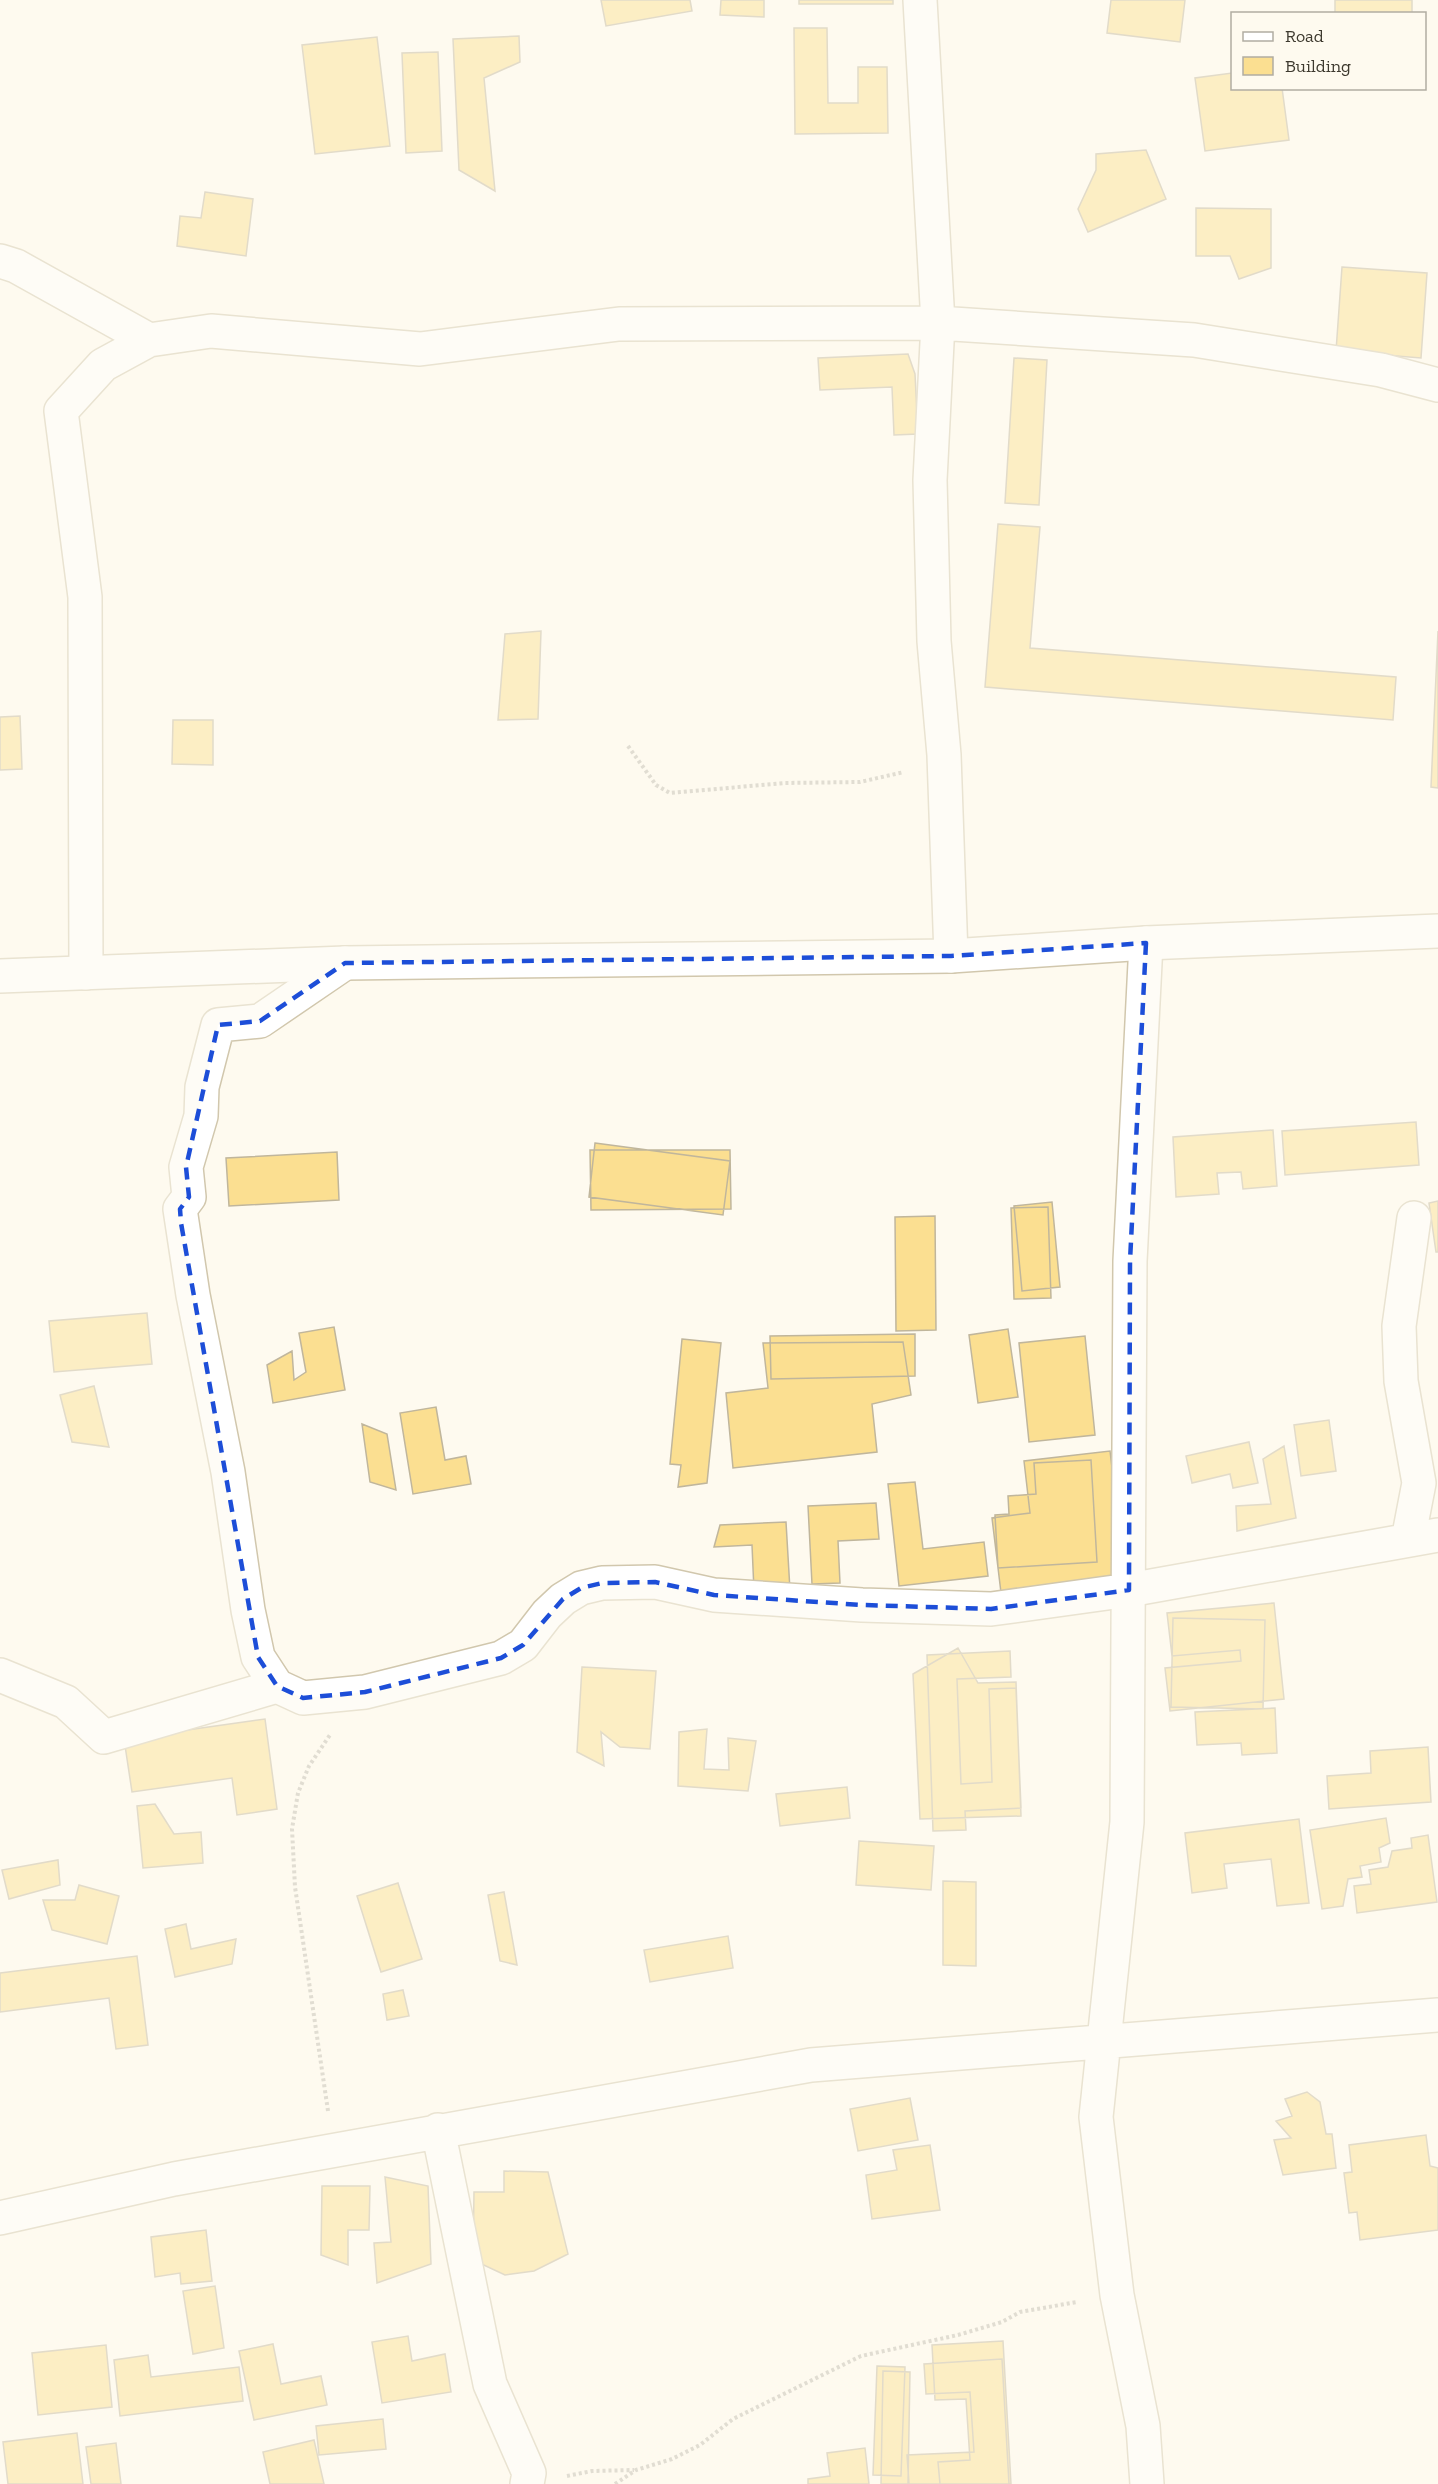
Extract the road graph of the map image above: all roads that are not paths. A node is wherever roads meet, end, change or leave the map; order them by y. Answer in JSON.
{"nodes":[{"id":1,"x":920,"y":0,"type":"edge"},
{"id":2,"x":0,"y":261,"type":"edge"},
{"id":3,"x":938,"y":322,"type":"junction"},
{"id":4,"x":149,"y":340,"type":"junction"},
{"id":5,"x":1438,"y":385,"type":"edge"},
{"id":6,"x":1438,"y":931,"type":"edge"},
{"id":7,"x":1146,"y":943,"type":"junction"},
{"id":8,"x":951,"y":956,"type":"junction"},
{"id":9,"x":345,"y":963,"type":"junction"},
{"id":10,"x":86,"y":973,"type":"junction"},
{"id":11,"x":0,"y":976,"type":"edge"},
{"id":12,"x":1414,"y":1218,"type":"dead end"},
{"id":13,"x":1423,"y":1537,"type":"edge"},
{"id":14,"x":1129,"y":1590,"type":"junction"},
{"id":15,"x":0,"y":1675,"type":"edge"},
{"id":16,"x":277,"y":1686,"type":"junction"},
{"id":17,"x":1438,"y":2015,"type":"edge"},
{"id":18,"x":1104,"y":2041,"type":"junction"},
{"id":19,"x":438,"y":2130,"type":"junction"},
{"id":20,"x":0,"y":2218,"type":"edge"},
{"id":21,"x":527,"y":2484,"type":"edge"},
{"id":22,"x":1147,"y":2484,"type":"edge"}],
"edges":[{"from":1,"to":3,"type":"street"},
{"from":2,"to":4,"type":"street"},
{"from":3,"to":4,"type":"street"},
{"from":3,"to":5,"type":"street"},
{"from":3,"to":8,"type":"street"},
{"from":4,"to":10,"type":"street"},
{"from":6,"to":7,"type":"street"},
{"from":7,"to":8,"type":"street"},
{"from":7,"to":14,"type":"street"},
{"from":8,"to":9,"type":"street"},
{"from":9,"to":10,"type":"street"},
{"from":9,"to":16,"type":"street"},
{"from":10,"to":11,"type":"street"},
{"from":12,"to":13,"type":"street"},
{"from":13,"to":14,"type":"street"},
{"from":14,"to":16,"type":"street"},
{"from":14,"to":18,"type":"street"},
{"from":15,"to":16,"type":"street"},
{"from":17,"to":18,"type":"street"},
{"from":18,"to":19,"type":"street"},
{"from":18,"to":22,"type":"street"},
{"from":19,"to":20,"type":"street"},
{"from":19,"to":21,"type":"street"}]}
